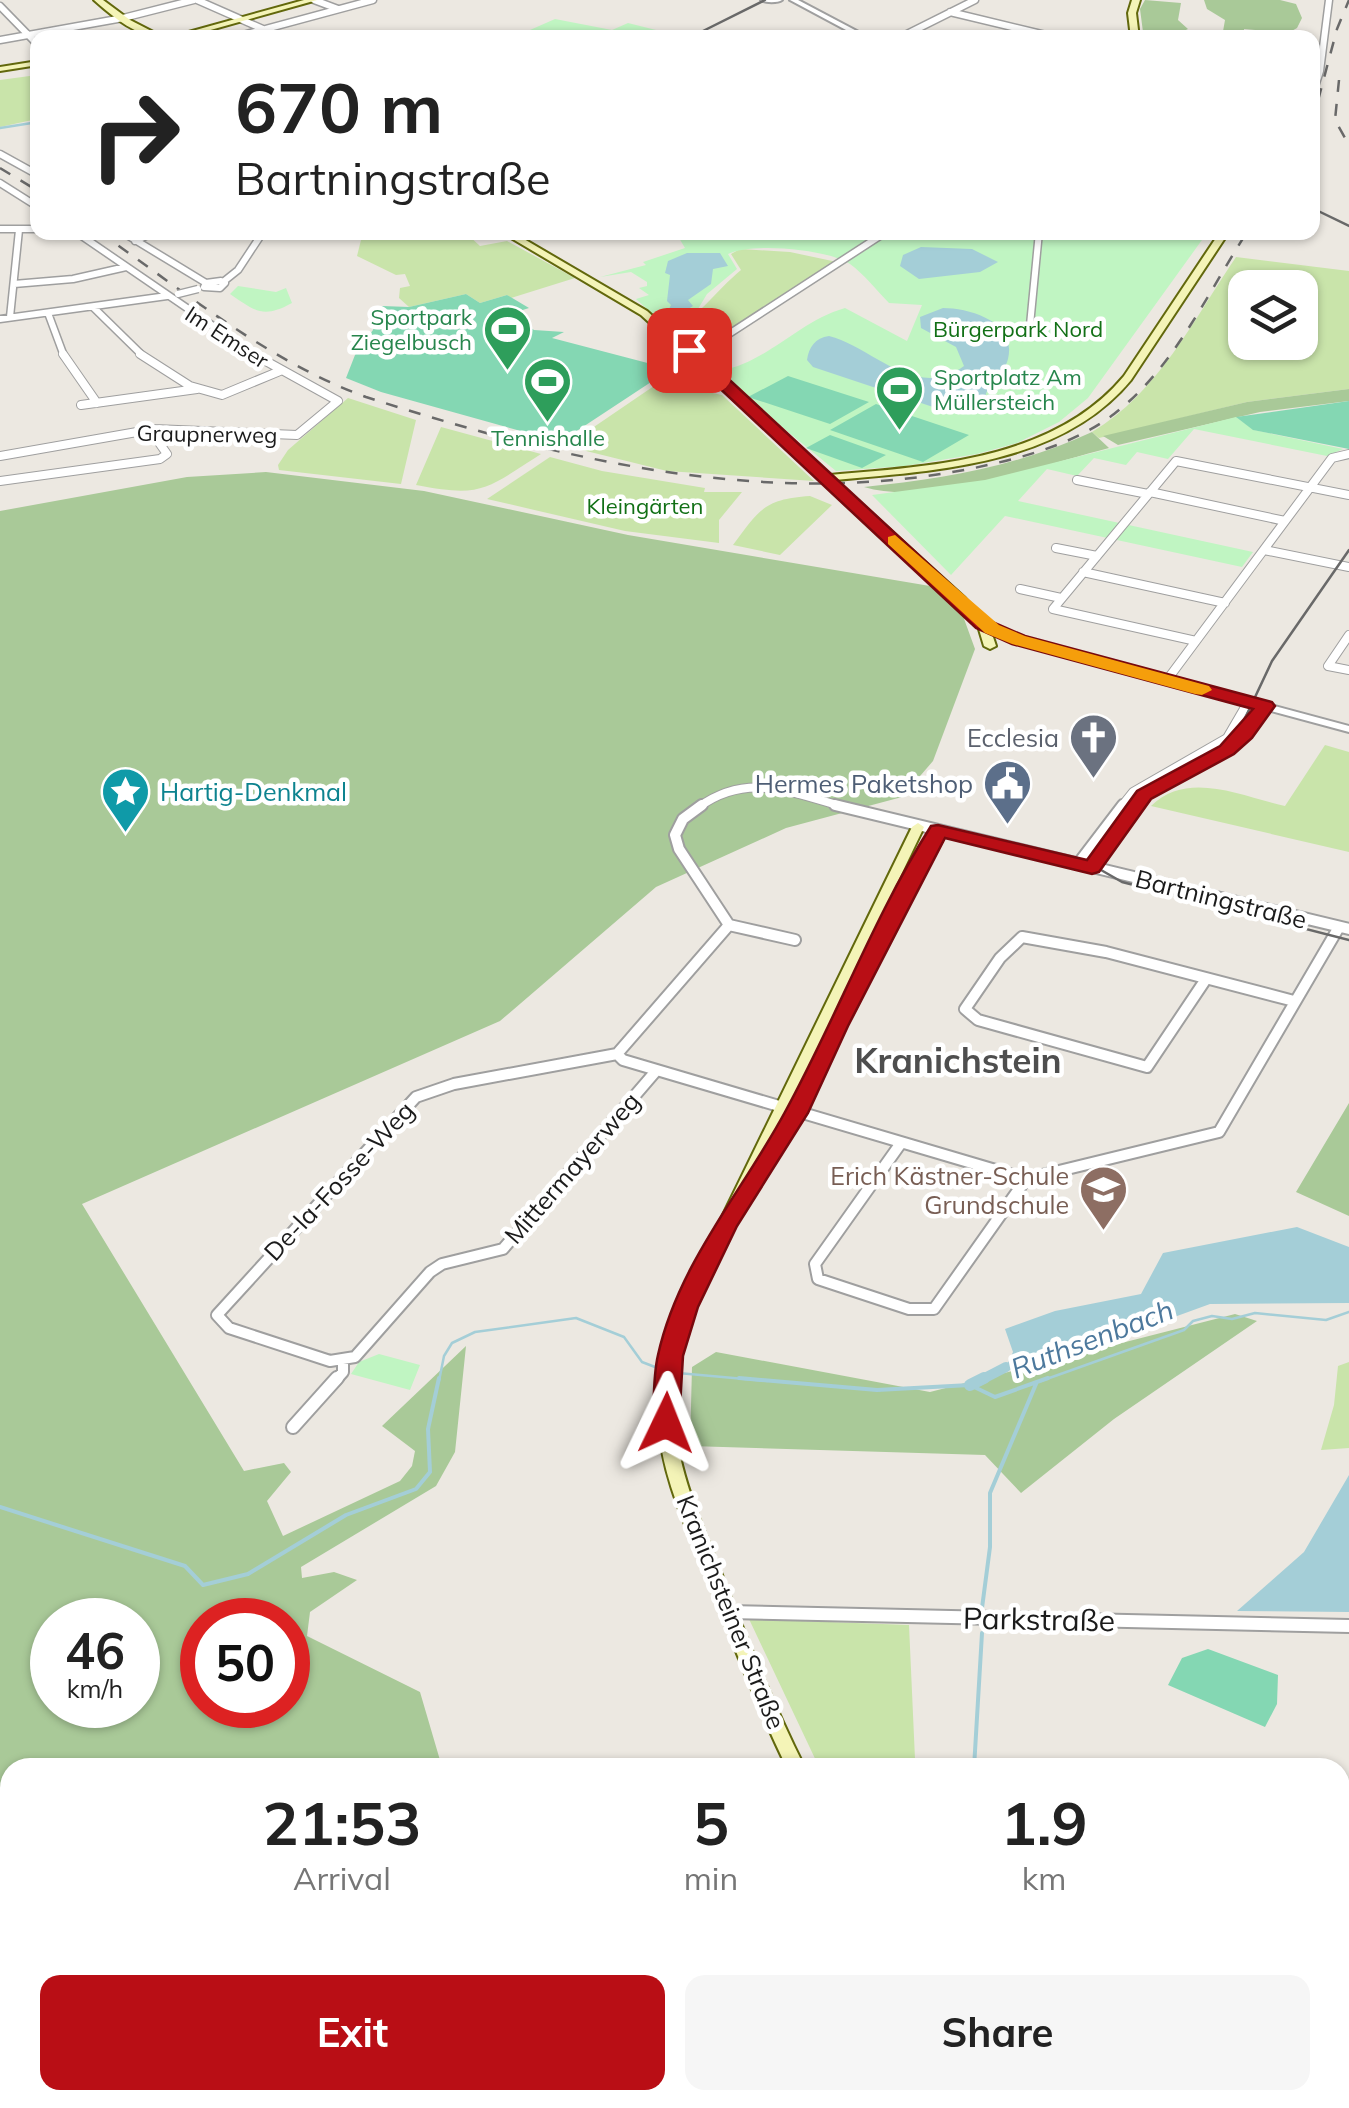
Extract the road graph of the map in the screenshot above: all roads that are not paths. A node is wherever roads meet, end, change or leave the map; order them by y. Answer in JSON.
{"nodes":[{"id":1,"x":196,"y":0,"type":"edge"},
{"id":2,"x":314,"y":0,"type":"edge"},
{"id":3,"x":373,"y":0,"type":"edge"},
{"id":4,"x":764,"y":0,"type":"edge"},
{"id":5,"x":781,"y":0,"type":"edge"},
{"id":6,"x":974,"y":0,"type":"edge"},
{"id":7,"x":1136,"y":0,"type":"edge"},
{"id":8,"x":1329,"y":0,"type":"edge"},
{"id":9,"x":105,"y":1,"type":"edge"},
{"id":10,"x":1,"y":2,"type":"edge"},
{"id":11,"x":795,"y":2,"type":"edge"},
{"id":12,"x":338,"y":10,"type":"junction"},
{"id":13,"x":950,"y":12,"type":"junction"},
{"id":14,"x":123,"y":18,"type":"junction"},
{"id":15,"x":242,"y":20,"type":"junction"},
{"id":16,"x":264,"y":29,"type":"junction"},
{"id":17,"x":60,"y":30,"type":"edge"},
{"id":18,"x":146,"y":30,"type":"edge"},
{"id":19,"x":206,"y":30,"type":"edge"},
{"id":20,"x":260,"y":30,"type":"edge"},
{"id":21,"x":851,"y":30,"type":"edge"},
{"id":22,"x":915,"y":30,"type":"edge"},
{"id":23,"x":1025,"y":30,"type":"edge"},
{"id":24,"x":1134,"y":30,"type":"edge"},
{"id":25,"x":29,"y":36,"type":"joint"},
{"id":26,"x":0,"y":40,"type":"edge"},
{"id":27,"x":30,"y":64,"type":"edge"},
{"id":28,"x":0,"y":69,"type":"edge"},
{"id":29,"x":1320,"y":71,"type":"edge"},
{"id":30,"x":0,"y":154,"type":"edge"},
{"id":31,"x":30,"y":171,"type":"edge"},
{"id":32,"x":0,"y":182,"type":"edge"},
{"id":33,"x":30,"y":201,"type":"edge"},
{"id":34,"x":0,"y":229,"type":"edge"},
{"id":35,"x":30,"y":229,"type":"edge"},
{"id":36,"x":19,"y":230,"type":"junction"},
{"id":37,"x":87,"y":240,"type":"edge"},
{"id":38,"x":258,"y":240,"type":"edge"},
{"id":39,"x":519,"y":240,"type":"edge"},
{"id":40,"x":874,"y":240,"type":"edge"},
{"id":41,"x":1038,"y":240,"type":"edge"},
{"id":42,"x":1220,"y":240,"type":"edge"},
{"id":43,"x":135,"y":241,"type":"edge"},
{"id":44,"x":126,"y":267,"type":"junction"},
{"id":45,"x":14,"y":284,"type":"junction"},
{"id":46,"x":203,"y":286,"type":"junction"},
{"id":47,"x":167,"y":296,"type":"junction"},
{"id":48,"x":93,"y":308,"type":"junction"},
{"id":49,"x":48,"y":313,"type":"junction"},
{"id":50,"x":0,"y":318,"type":"edge"},
{"id":51,"x":10,"y":318,"type":"junction"},
{"id":52,"x":1030,"y":325,"type":"dead end"},
{"id":53,"x":693,"y":357,"type":"junction"},
{"id":54,"x":280,"y":371,"type":"junction"},
{"id":55,"x":722,"y":384,"type":"joint"},
{"id":56,"x":198,"y":389,"type":"junction"},
{"id":57,"x":96,"y":403,"type":"junction"},
{"id":58,"x":81,"y":405,"type":"dead end"},
{"id":59,"x":154,"y":429,"type":"junction"},
{"id":60,"x":297,"y":434,"type":"joint"},
{"id":61,"x":0,"y":453,"type":"edge"},
{"id":62,"x":1349,"y":454,"type":"edge"},
{"id":63,"x":826,"y":478,"type":"junction"},
{"id":64,"x":1076,"y":480,"type":"dead end"},
{"id":65,"x":0,"y":481,"type":"edge"},
{"id":66,"x":1309,"y":488,"type":"junction"},
{"id":67,"x":1149,"y":493,"type":"junction"},
{"id":68,"x":1349,"y":495,"type":"edge"},
{"id":69,"x":1286,"y":521,"type":"junction"},
{"id":70,"x":1056,"y":548,"type":"dead end"},
{"id":71,"x":1264,"y":550,"type":"junction"},
{"id":72,"x":1096,"y":556,"type":"junction"},
{"id":73,"x":1349,"y":567,"type":"edge"},
{"id":74,"x":1084,"y":572,"type":"junction"},
{"id":75,"x":1020,"y":589,"type":"dead end"},
{"id":76,"x":1061,"y":598,"type":"junction"},
{"id":77,"x":1225,"y":603,"type":"junction"},
{"id":78,"x":1349,"y":635,"type":"edge"},
{"id":79,"x":987,"y":636,"type":"junction"},
{"id":80,"x":1196,"y":641,"type":"junction"},
{"id":81,"x":1053,"y":650,"type":"junction"},
{"id":82,"x":1349,"y":670,"type":"edge"},
{"id":83,"x":1166,"y":680,"type":"junction"},
{"id":84,"x":1248,"y":702,"type":"junction"},
{"id":85,"x":1265,"y":706,"type":"junction"},
{"id":86,"x":1349,"y":729,"type":"edge"},
{"id":87,"x":918,"y":827,"type":"junction"},
{"id":88,"x":938,"y":831,"type":"junction"},
{"id":89,"x":1078,"y":864,"type":"junction"},
{"id":90,"x":1092,"y":867,"type":"junction"},
{"id":91,"x":729,"y":925,"type":"junction"},
{"id":92,"x":1344,"y":928,"type":"edge"},
{"id":93,"x":795,"y":940,"type":"dead end"},
{"id":94,"x":1206,"y":979,"type":"junction"},
{"id":95,"x":1294,"y":1001,"type":"junction"},
{"id":96,"x":617,"y":1054,"type":"junction"},
{"id":97,"x":656,"y":1071,"type":"junction"},
{"id":98,"x":789,"y":1111,"type":"junction"},
{"id":99,"x":901,"y":1143,"type":"junction"},
{"id":100,"x":1026,"y":1178,"type":"junction"},
{"id":101,"x":343,"y":1361,"type":"junction"},
{"id":102,"x":293,"y":1427,"type":"dead end"},
{"id":103,"x":728,"y":1612,"type":"junction"},
{"id":104,"x":1349,"y":1626,"type":"edge"},
{"id":105,"x":791,"y":1758,"type":"edge"}],
"edges":[{"from":1,"to":14,"type":"street"},
{"from":1,"to":15,"type":"street"},
{"from":2,"to":12,"type":"street"},
{"from":2,"to":15,"type":"main road"},
{"from":3,"to":12,"type":"street"},
{"from":4,"to":5,"type":"street"},
{"from":5,"to":11,"type":"street"},
{"from":6,"to":13,"type":"street"},
{"from":7,"to":24,"type":"main road"},
{"from":8,"to":29,"type":"street"},
{"from":9,"to":14,"type":"main road"},
{"from":10,"to":25,"type":"street"},
{"from":11,"to":21,"type":"street"},
{"from":12,"to":16,"type":"street"},
{"from":13,"to":22,"type":"street"},
{"from":13,"to":23,"type":"street"},
{"from":14,"to":17,"type":"street"},
{"from":14,"to":18,"type":"main road"},
{"from":15,"to":16,"type":"street"},
{"from":15,"to":19,"type":"main road"},
{"from":16,"to":20,"type":"street"},
{"from":25,"to":26,"type":"street"},
{"from":27,"to":28,"type":"main road"},
{"from":30,"to":31,"type":"street"},
{"from":32,"to":33,"type":"street"},
{"from":34,"to":36,"type":"street"},
{"from":35,"to":36,"type":"street"},
{"from":36,"to":45,"type":"street"},
{"from":37,"to":44,"type":"street","name":"Im Emser"},
{"from":38,"to":46,"type":"street"},
{"from":39,"to":53,"type":"main road"},
{"from":40,"to":53,"type":"street"},
{"from":41,"to":52,"type":"street"},
{"from":42,"to":63,"type":"main road"},
{"from":43,"to":46,"type":"street"},
{"from":44,"to":45,"type":"street"},
{"from":44,"to":47,"type":"street","name":"Im Emser"},
{"from":45,"to":51,"type":"street"},
{"from":46,"to":47,"type":"street","bridge":true},
{"from":47,"to":48,"type":"street"},
{"from":47,"to":54,"type":"street","name":"Im Emser"},
{"from":48,"to":49,"type":"street"},
{"from":48,"to":56,"type":"street"},
{"from":49,"to":51,"type":"street"},
{"from":49,"to":57,"type":"street"},
{"from":50,"to":51,"type":"street"},
{"from":53,"to":55,"type":"main road"},
{"from":54,"to":56,"type":"street"},
{"from":54,"to":60,"type":"street","name":"Im Emser"},
{"from":55,"to":63,"type":"main road"},
{"from":56,"to":57,"type":"street"},
{"from":57,"to":58,"type":"street"},
{"from":59,"to":60,"type":"street","name":"Graupnerweg"},
{"from":59,"to":61,"type":"street","name":"Graupnerweg"},
{"from":59,"to":65,"type":"street"},
{"from":62,"to":66,"type":"street"},
{"from":63,"to":79,"type":"main road"},
{"from":64,"to":67,"type":"street"},
{"from":66,"to":67,"type":"street"},
{"from":66,"to":68,"type":"street"},
{"from":66,"to":69,"type":"street"},
{"from":67,"to":69,"type":"street"},
{"from":67,"to":72,"type":"street"},
{"from":69,"to":71,"type":"street"},
{"from":70,"to":72,"type":"street"},
{"from":71,"to":73,"type":"street"},
{"from":71,"to":77,"type":"street"},
{"from":72,"to":74,"type":"street"},
{"from":74,"to":76,"type":"street"},
{"from":74,"to":77,"type":"street"},
{"from":75,"to":76,"type":"street"},
{"from":76,"to":80,"type":"street"},
{"from":77,"to":80,"type":"street"},
{"from":78,"to":82,"type":"street"},
{"from":79,"to":81,"type":"street"},
{"from":79,"to":81,"type":"street"},
{"from":80,"to":83,"type":"street"},
{"from":81,"to":83,"type":"street"},
{"from":83,"to":84,"type":"street"},
{"from":84,"to":85,"type":"street"},
{"from":84,"to":89,"type":"street"},
{"from":85,"to":86,"type":"street"},
{"from":85,"to":90,"type":"street"},
{"from":87,"to":88,"type":"street","name":"Bartningstraße"},
{"from":87,"to":91,"type":"street","name":"Bartningstraße"},
{"from":87,"to":98,"type":"main road","name":"Kranichsteiner Straße"},
{"from":88,"to":89,"type":"street","name":"Bartningstraße"},
{"from":88,"to":98,"type":"main road","name":"Kranichsteiner Straße"},
{"from":89,"to":90,"type":"street","name":"Bartningstraße"},
{"from":90,"to":92,"type":"street","name":"Bartningstraße"},
{"from":91,"to":93,"type":"street"},
{"from":91,"to":96,"type":"street"},
{"from":92,"to":95,"type":"street"},
{"from":94,"to":94,"type":"street"},
{"from":94,"to":95,"type":"street"},
{"from":95,"to":100,"type":"street"},
{"from":96,"to":97,"type":"street"},
{"from":96,"to":101,"type":"street","name":"De-la-Fosse-Weg"},
{"from":97,"to":98,"type":"street"},
{"from":97,"to":101,"type":"street","name":"Mittermayerweg"},
{"from":98,"to":99,"type":"street"},
{"from":98,"to":103,"type":"main road","name":"Kranichsteiner Straße"},
{"from":99,"to":100,"type":"street"},
{"from":99,"to":100,"type":"street"},
{"from":101,"to":102,"type":"street","name":"Mittermayerweg"},
{"from":103,"to":104,"type":"street","name":"Parkstraße"},
{"from":103,"to":105,"type":"main road","name":"Kranichsteiner Straße"}]}
